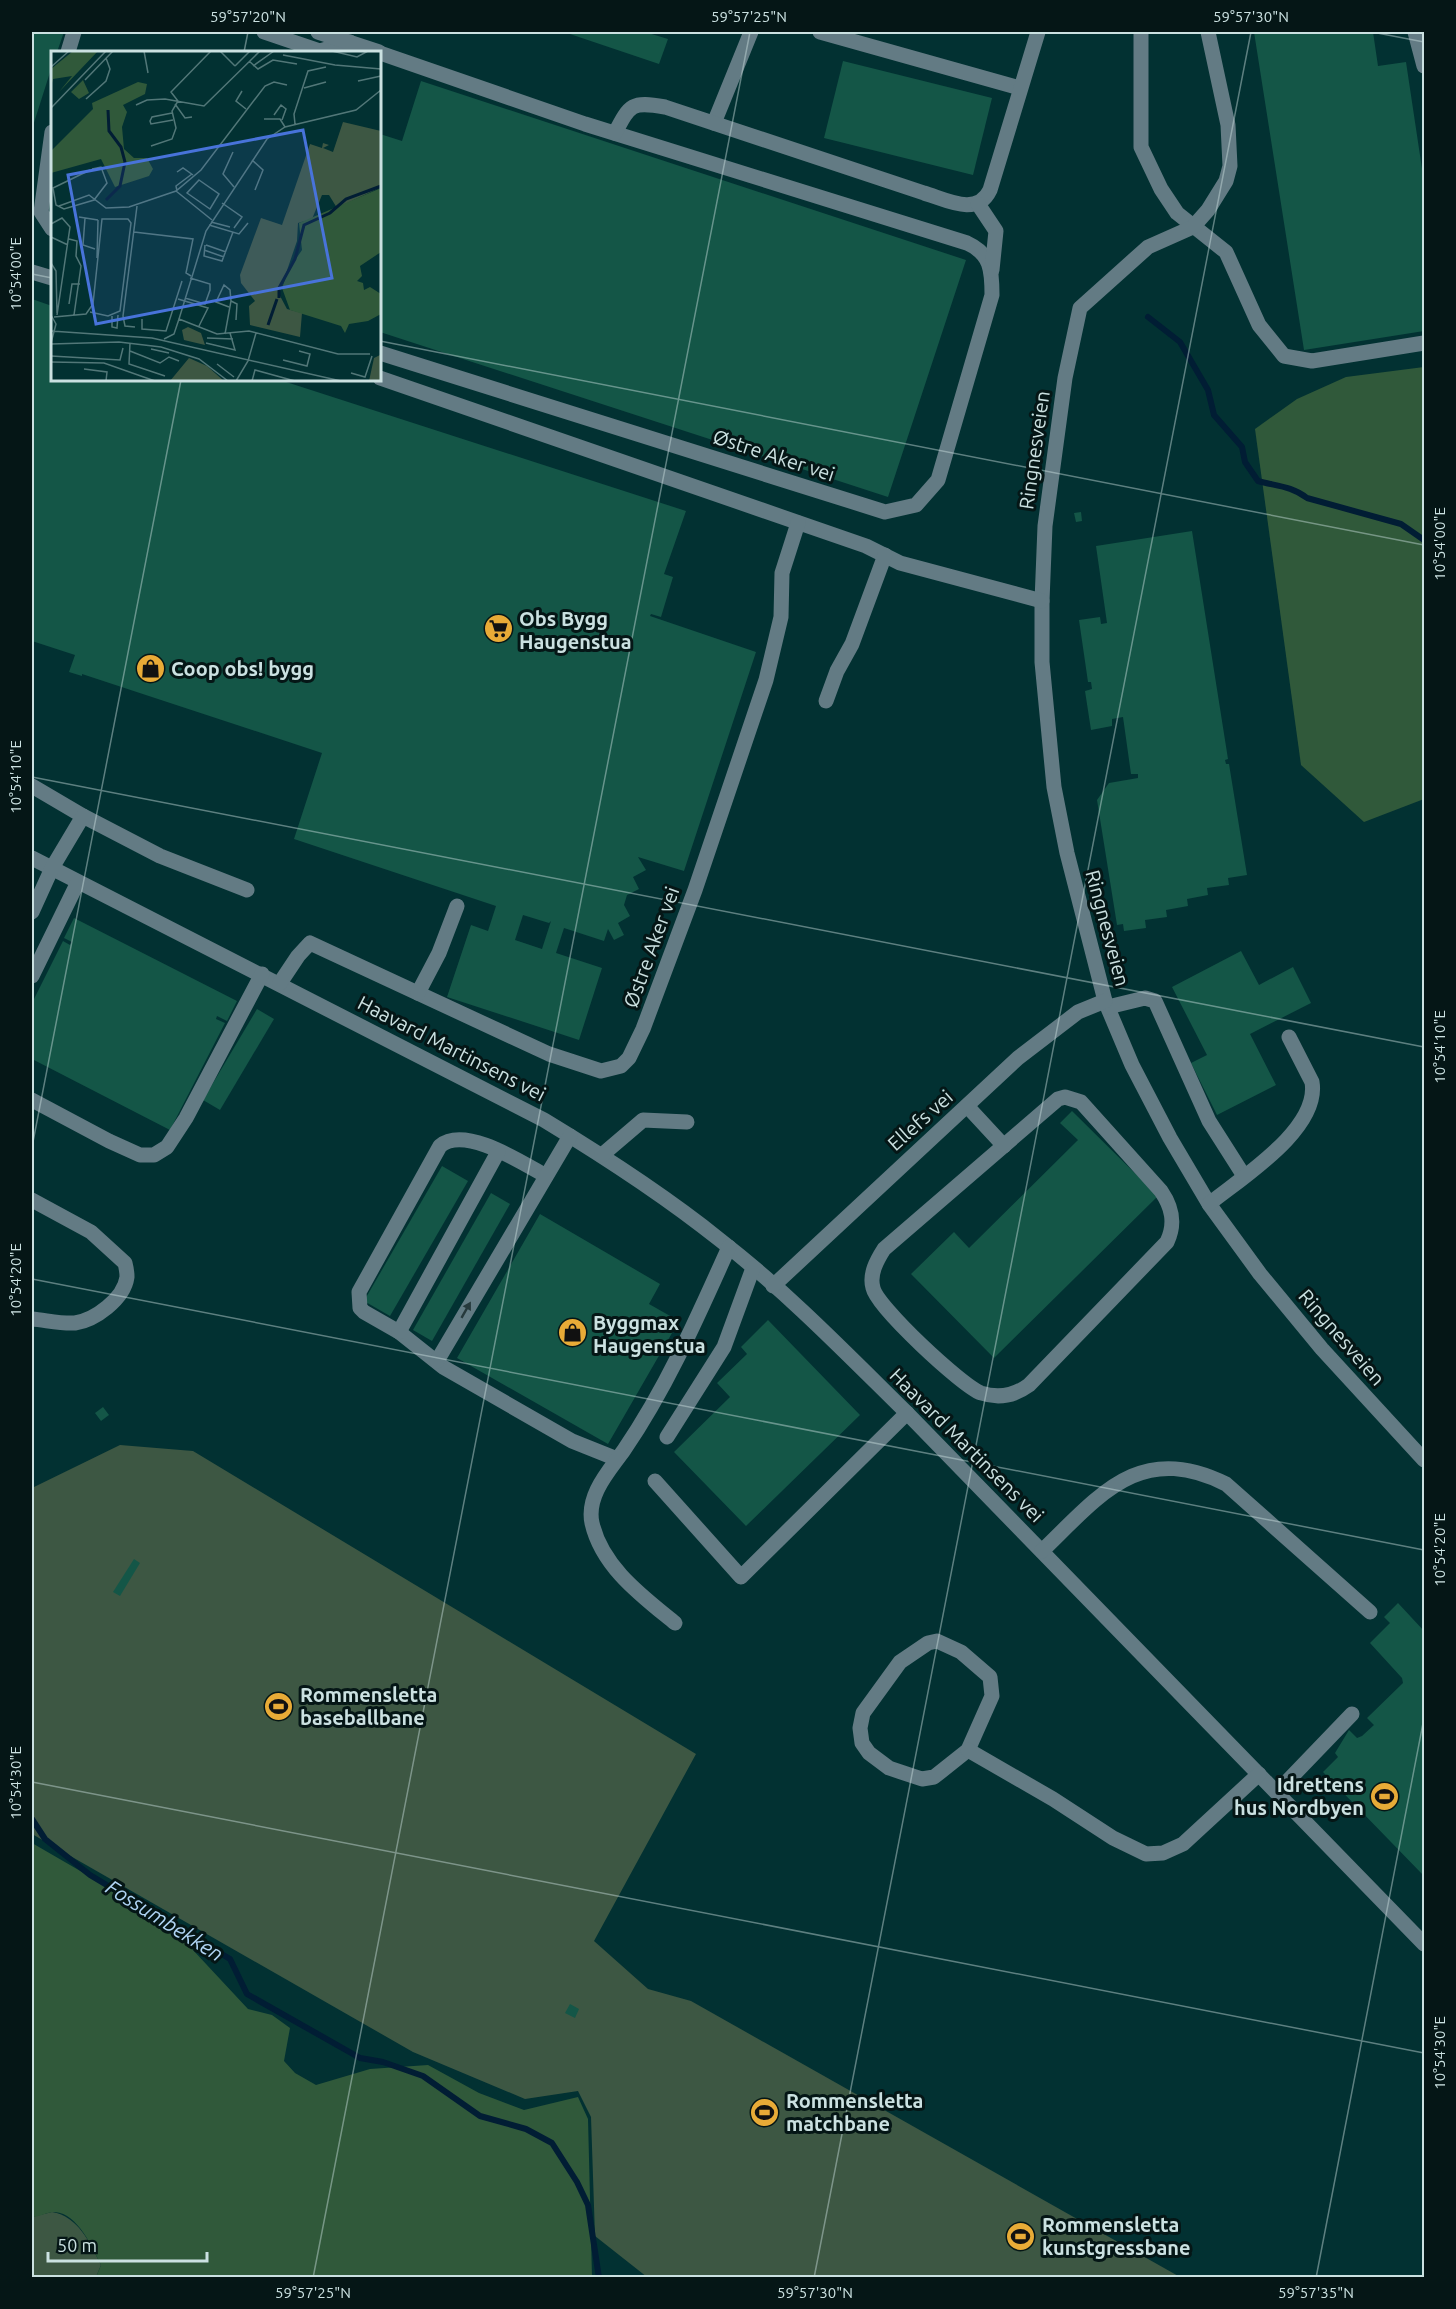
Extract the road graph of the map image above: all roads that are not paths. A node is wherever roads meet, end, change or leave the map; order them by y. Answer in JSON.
{"nodes":[{"id":1,"x":74,"y":32,"type":"edge"},
{"id":2,"x":264,"y":32,"type":"edge"},
{"id":3,"x":318,"y":32,"type":"edge"},
{"id":4,"x":751,"y":32,"type":"edge"},
{"id":5,"x":820,"y":32,"type":"edge"},
{"id":6,"x":1038,"y":32,"type":"edge"},
{"id":7,"x":1141,"y":32,"type":"edge"},
{"id":8,"x":1208,"y":32,"type":"edge"},
{"id":9,"x":1415,"y":32,"type":"edge"},
{"id":10,"x":350,"y":42,"type":"junction"},
{"id":11,"x":68,"y":51,"type":"edge"},
{"id":12,"x":374,"y":51,"type":"edge"},
{"id":13,"x":381,"y":54,"type":"edge"},
{"id":14,"x":1425,"y":66,"type":"edge"},
{"id":15,"x":1020,"y":88,"type":"junction"},
{"id":16,"x":714,"y":123,"type":"junction"},
{"id":17,"x":615,"y":133,"type":"junction"},
{"id":18,"x":51,"y":139,"type":"edge"},
{"id":19,"x":32,"y":162,"type":"edge"},
{"id":20,"x":47,"y":167,"type":"junction"},
{"id":21,"x":978,"y":204,"type":"junction"},
{"id":22,"x":43,"y":223,"type":"edge"},
{"id":23,"x":1193,"y":227,"type":"junction"},
{"id":24,"x":992,"y":270,"type":"junction"},
{"id":25,"x":32,"y":272,"type":"edge"},
{"id":26,"x":51,"y":278,"type":"edge"},
{"id":27,"x":1425,"y":344,"type":"edge"},
{"id":28,"x":381,"y":353,"type":"edge"},
{"id":29,"x":381,"y":378,"type":"edge"},
{"id":30,"x":798,"y":523,"type":"junction"},
{"id":31,"x":885,"y":555,"type":"junction"},
{"id":32,"x":1042,"y":601,"type":"junction"},
{"id":33,"x":826,"y":701,"type":"dead end"},
{"id":34,"x":32,"y":786,"type":"edge"},
{"id":35,"x":82,"y":816,"type":"junction"},
{"id":36,"x":32,"y":858,"type":"edge"},
{"id":37,"x":52,"y":868,"type":"junction"},
{"id":38,"x":78,"y":882,"type":"junction"},
{"id":39,"x":247,"y":890,"type":"dead end"},
{"id":40,"x":457,"y":906,"type":"dead end"},
{"id":41,"x":32,"y":912,"type":"edge"},
{"id":42,"x":262,"y":974,"type":"junction"},
{"id":43,"x":32,"y":976,"type":"edge"},
{"id":44,"x":280,"y":983,"type":"junction"},
{"id":45,"x":418,"y":993,"type":"junction"},
{"id":46,"x":1107,"y":1004,"type":"junction"},
{"id":47,"x":1289,"y":1037,"type":"dead end"},
{"id":48,"x":32,"y":1100,"type":"edge"},
{"id":49,"x":967,"y":1106,"type":"junction"},
{"id":50,"x":687,"y":1122,"type":"dead end"},
{"id":51,"x":570,"y":1136,"type":"junction"},
{"id":52,"x":1004,"y":1146,"type":"junction"},
{"id":53,"x":498,"y":1152,"type":"junction"},
{"id":54,"x":602,"y":1155,"type":"junction"},
{"id":55,"x":546,"y":1176,"type":"junction"},
{"id":56,"x":1244,"y":1176,"type":"junction"},
{"id":57,"x":32,"y":1200,"type":"edge"},
{"id":58,"x":1209,"y":1204,"type":"junction"},
{"id":59,"x":729,"y":1247,"type":"junction"},
{"id":60,"x":753,"y":1268,"type":"junction"},
{"id":61,"x":773,"y":1286,"type":"junction"},
{"id":62,"x":32,"y":1319,"type":"edge"},
{"id":63,"x":399,"y":1332,"type":"junction"},
{"id":64,"x":437,"y":1361,"type":"junction"},
{"id":65,"x":907,"y":1413,"type":"junction"},
{"id":66,"x":667,"y":1437,"type":"dead end"},
{"id":67,"x":1424,"y":1458,"type":"edge"},
{"id":68,"x":617,"y":1459,"type":"junction"},
{"id":69,"x":655,"y":1481,"type":"dead end"},
{"id":70,"x":1042,"y":1551,"type":"junction"},
{"id":71,"x":1370,"y":1611,"type":"dead end"},
{"id":72,"x":675,"y":1623,"type":"dead end"},
{"id":73,"x":1352,"y":1713,"type":"dead end"},
{"id":74,"x":968,"y":1750,"type":"junction"},
{"id":75,"x":1259,"y":1774,"type":"junction"},
{"id":76,"x":1277,"y":1792,"type":"junction"},
{"id":77,"x":1425,"y":1944,"type":"edge"}],
"edges":[{"from":1,"to":11,"type":"street"},
{"from":2,"to":10,"type":"street"},
{"from":3,"to":10,"type":"street"},
{"from":4,"to":16,"type":"street"},
{"from":5,"to":15,"type":"street"},
{"from":6,"to":15,"type":"street"},
{"from":7,"to":23,"type":"street"},
{"from":8,"to":23,"type":"street"},
{"from":9,"to":14,"type":"street"},
{"from":10,"to":12,"type":"street"},
{"from":13,"to":17,"type":"street"},
{"from":15,"to":21,"type":"street"},
{"from":16,"to":17,"type":"street"},
{"from":16,"to":21,"type":"street"},
{"from":17,"to":24,"type":"street"},
{"from":18,"to":20,"type":"street"},
{"from":19,"to":20,"type":"street"},
{"from":20,"to":22,"type":"street"},
{"from":21,"to":24,"type":"street","name":"Østre Aker vei"},
{"from":23,"to":27,"type":"street"},
{"from":23,"to":32,"type":"street","name":"Ringnesveien"},
{"from":24,"to":28,"type":"street","name":"Østre Aker vei"},
{"from":25,"to":26,"type":"street"},
{"from":29,"to":30,"type":"street"},
{"from":30,"to":31,"type":"street"},
{"from":30,"to":45,"type":"street","name":"Østre Aker vei"},
{"from":31,"to":32,"type":"street"},
{"from":31,"to":33,"type":"street"},
{"from":32,"to":46,"type":"street","name":"Ringnesveien"},
{"from":34,"to":35,"type":"street"},
{"from":35,"to":37,"type":"street"},
{"from":35,"to":39,"type":"street"},
{"from":36,"to":37,"type":"street","name":"Haavard Martinsens vei"},
{"from":37,"to":38,"type":"street","name":"Haavard Martinsens vei"},
{"from":37,"to":41,"type":"street"},
{"from":38,"to":42,"type":"street","name":"Haavard Martinsens vei"},
{"from":38,"to":43,"type":"street"},
{"from":40,"to":45,"type":"street"},
{"from":42,"to":44,"type":"street","name":"Haavard Martinsens vei"},
{"from":42,"to":48,"type":"street"},
{"from":44,"to":45,"type":"street","name":"Østre Aker vei"},
{"from":44,"to":51,"type":"street","name":"Haavard Martinsens vei"},
{"from":46,"to":49,"type":"street","name":"Ellefs vei"},
{"from":46,"to":56,"type":"street","name":"Ellefs vei"},
{"from":46,"to":58,"type":"street","name":"Ringnesveien"},
{"from":47,"to":56,"type":"street"},
{"from":49,"to":52,"type":"street"},
{"from":49,"to":61,"type":"street","name":"Ellefs vei"},
{"from":50,"to":54,"type":"street"},
{"from":51,"to":54,"type":"street","name":"Haavard Martinsens vei"},
{"from":51,"to":55,"type":"street"},
{"from":52,"to":52,"type":"street"},
{"from":53,"to":55,"type":"street"},
{"from":53,"to":63,"type":"street"},
{"from":53,"to":63,"type":"street"},
{"from":54,"to":59,"type":"street","name":"Haavard Martinsens vei"},
{"from":64,"to":55,"type":"street","one_way":true},
{"from":56,"to":58,"type":"street"},
{"from":57,"to":62,"type":"street"},
{"from":58,"to":67,"type":"street","name":"Ringnesveien"},
{"from":59,"to":60,"type":"street","name":"Haavard Martinsens vei"},
{"from":59,"to":68,"type":"street"},
{"from":60,"to":61,"type":"street","name":"Haavard Martinsens vei"},
{"from":60,"to":66,"type":"street"},
{"from":61,"to":65,"type":"street","name":"Haavard Martinsens vei"},
{"from":63,"to":64,"type":"street"},
{"from":64,"to":68,"type":"street"},
{"from":65,"to":69,"type":"street"},
{"from":65,"to":70,"type":"street","name":"Haavard Martinsens vei"},
{"from":68,"to":72,"type":"street"},
{"from":70,"to":71,"type":"street"},
{"from":70,"to":75,"type":"street","name":"Haavard Martinsens vei"},
{"from":73,"to":76,"type":"street"},
{"from":74,"to":74,"type":"street"},
{"from":74,"to":75,"type":"street"},
{"from":75,"to":76,"type":"street","name":"Haavard Martinsens vei"},
{"from":76,"to":77,"type":"street","name":"Haavard Martinsens vei"}]}
